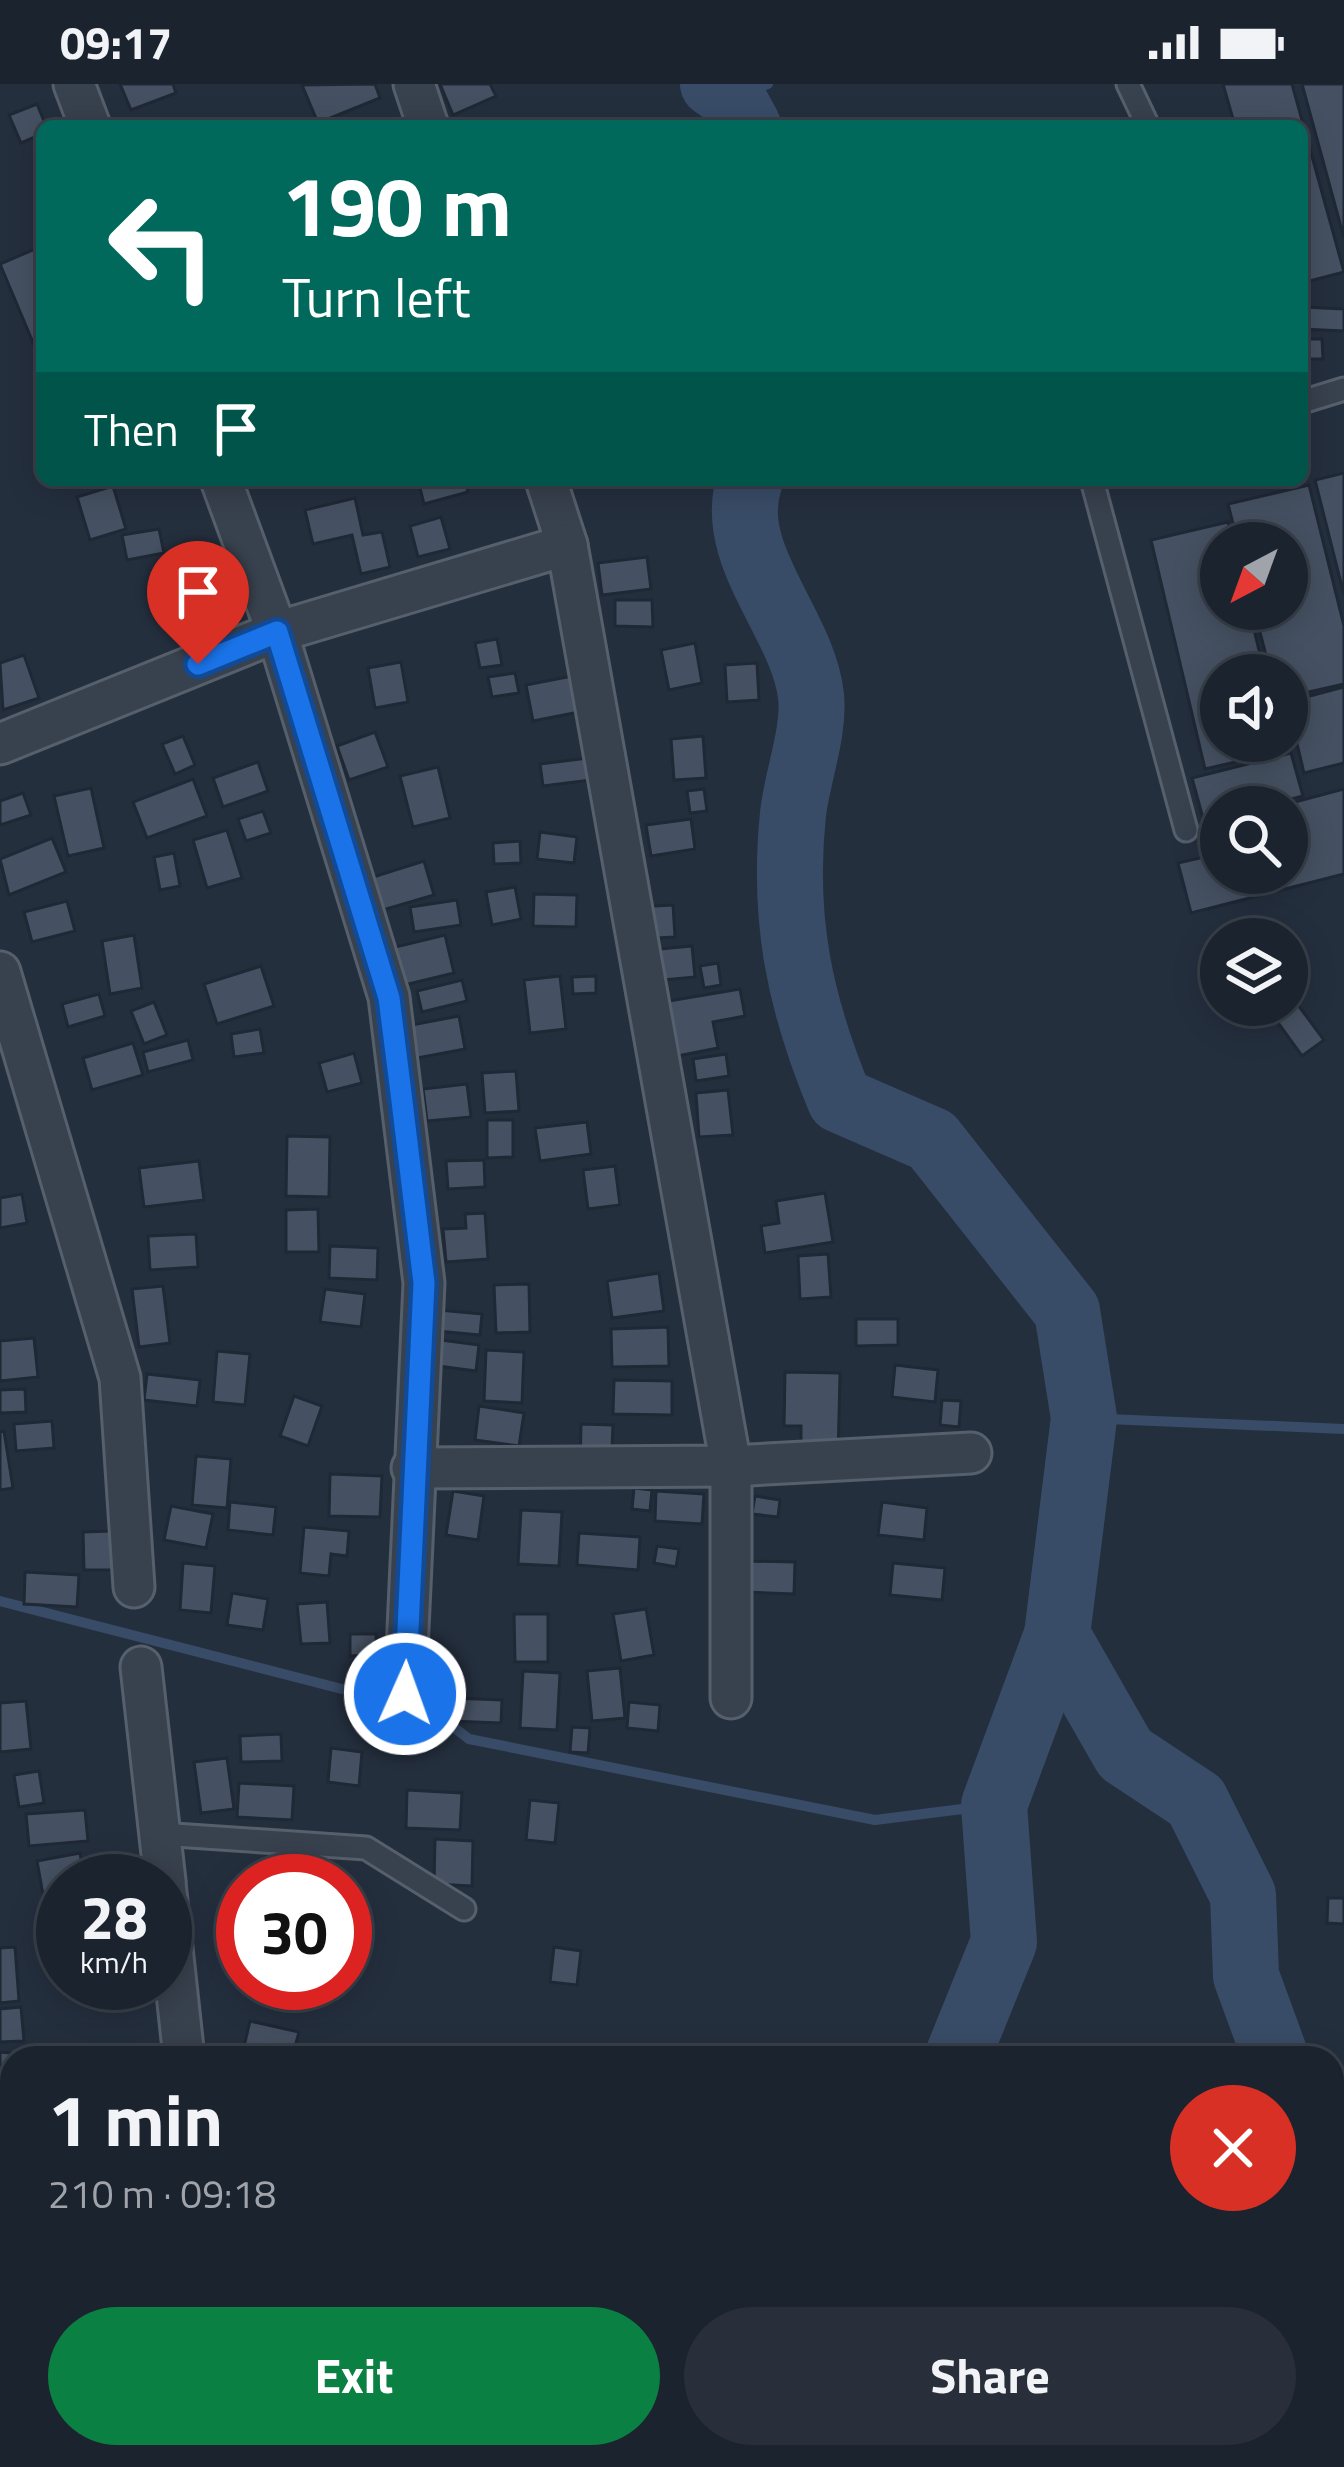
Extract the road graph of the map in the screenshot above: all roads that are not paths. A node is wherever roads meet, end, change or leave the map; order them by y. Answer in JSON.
{"nodes":[{"id":1,"x":74,"y":84,"type":"edge"},
{"id":2,"x":414,"y":84,"type":"edge"},
{"id":3,"x":1128,"y":84,"type":"edge"},
{"id":4,"x":88,"y":120,"type":"edge"},
{"id":5,"x":426,"y":120,"type":"edge"},
{"id":6,"x":1145,"y":120,"type":"edge"},
{"id":7,"x":1344,"y":389,"type":"edge"},
{"id":8,"x":1308,"y":400,"type":"edge"},
{"id":9,"x":223,"y":486,"type":"edge"},
{"id":10,"x":548,"y":486,"type":"edge"},
{"id":11,"x":1094,"y":486,"type":"edge"},
{"id":12,"x":567,"y":545,"type":"junction"},
{"id":13,"x":277,"y":632,"type":"junction"},
{"id":14,"x":0,"y":744,"type":"edge"},
{"id":15,"x":1186,"y":830,"type":"dead end"},
{"id":16,"x":0,"y":972,"type":"edge"},
{"id":17,"x":971,"y":1454,"type":"dead end"},
{"id":18,"x":731,"y":1466,"type":"junction"},
{"id":19,"x":412,"y":1468,"type":"junction"},
{"id":20,"x":134,"y":1587,"type":"dead end"},
{"id":21,"x":141,"y":1667,"type":"dead end"},
{"id":22,"x":405,"y":1694,"type":"dead end"},
{"id":23,"x":731,"y":1698,"type":"dead end"},
{"id":24,"x":160,"y":1834,"type":"junction"},
{"id":25,"x":162,"y":1854,"type":"edge"},
{"id":26,"x":464,"y":1909,"type":"dead end"},
{"id":27,"x":179,"y":2010,"type":"edge"},
{"id":28,"x":183,"y":2046,"type":"edge"}],
"edges":[{"from":1,"to":4,"type":"street"},
{"from":2,"to":5,"type":"street"},
{"from":3,"to":6,"type":"lane"},
{"from":7,"to":8,"type":"lane"},
{"from":9,"to":13,"type":"street"},
{"from":10,"to":12,"type":"street"},
{"from":11,"to":15,"type":"lane"},
{"from":12,"to":13,"type":"street"},
{"from":12,"to":18,"type":"street"},
{"from":13,"to":14,"type":"street"},
{"from":13,"to":19,"type":"street"},
{"from":16,"to":20,"type":"street"},
{"from":17,"to":18,"type":"street"},
{"from":18,"to":19,"type":"street"},
{"from":18,"to":23,"type":"street"},
{"from":19,"to":22,"type":"street"},
{"from":21,"to":24,"type":"street"},
{"from":24,"to":25,"type":"street"},
{"from":24,"to":26,"type":"lane"},
{"from":27,"to":28,"type":"street"}]}
